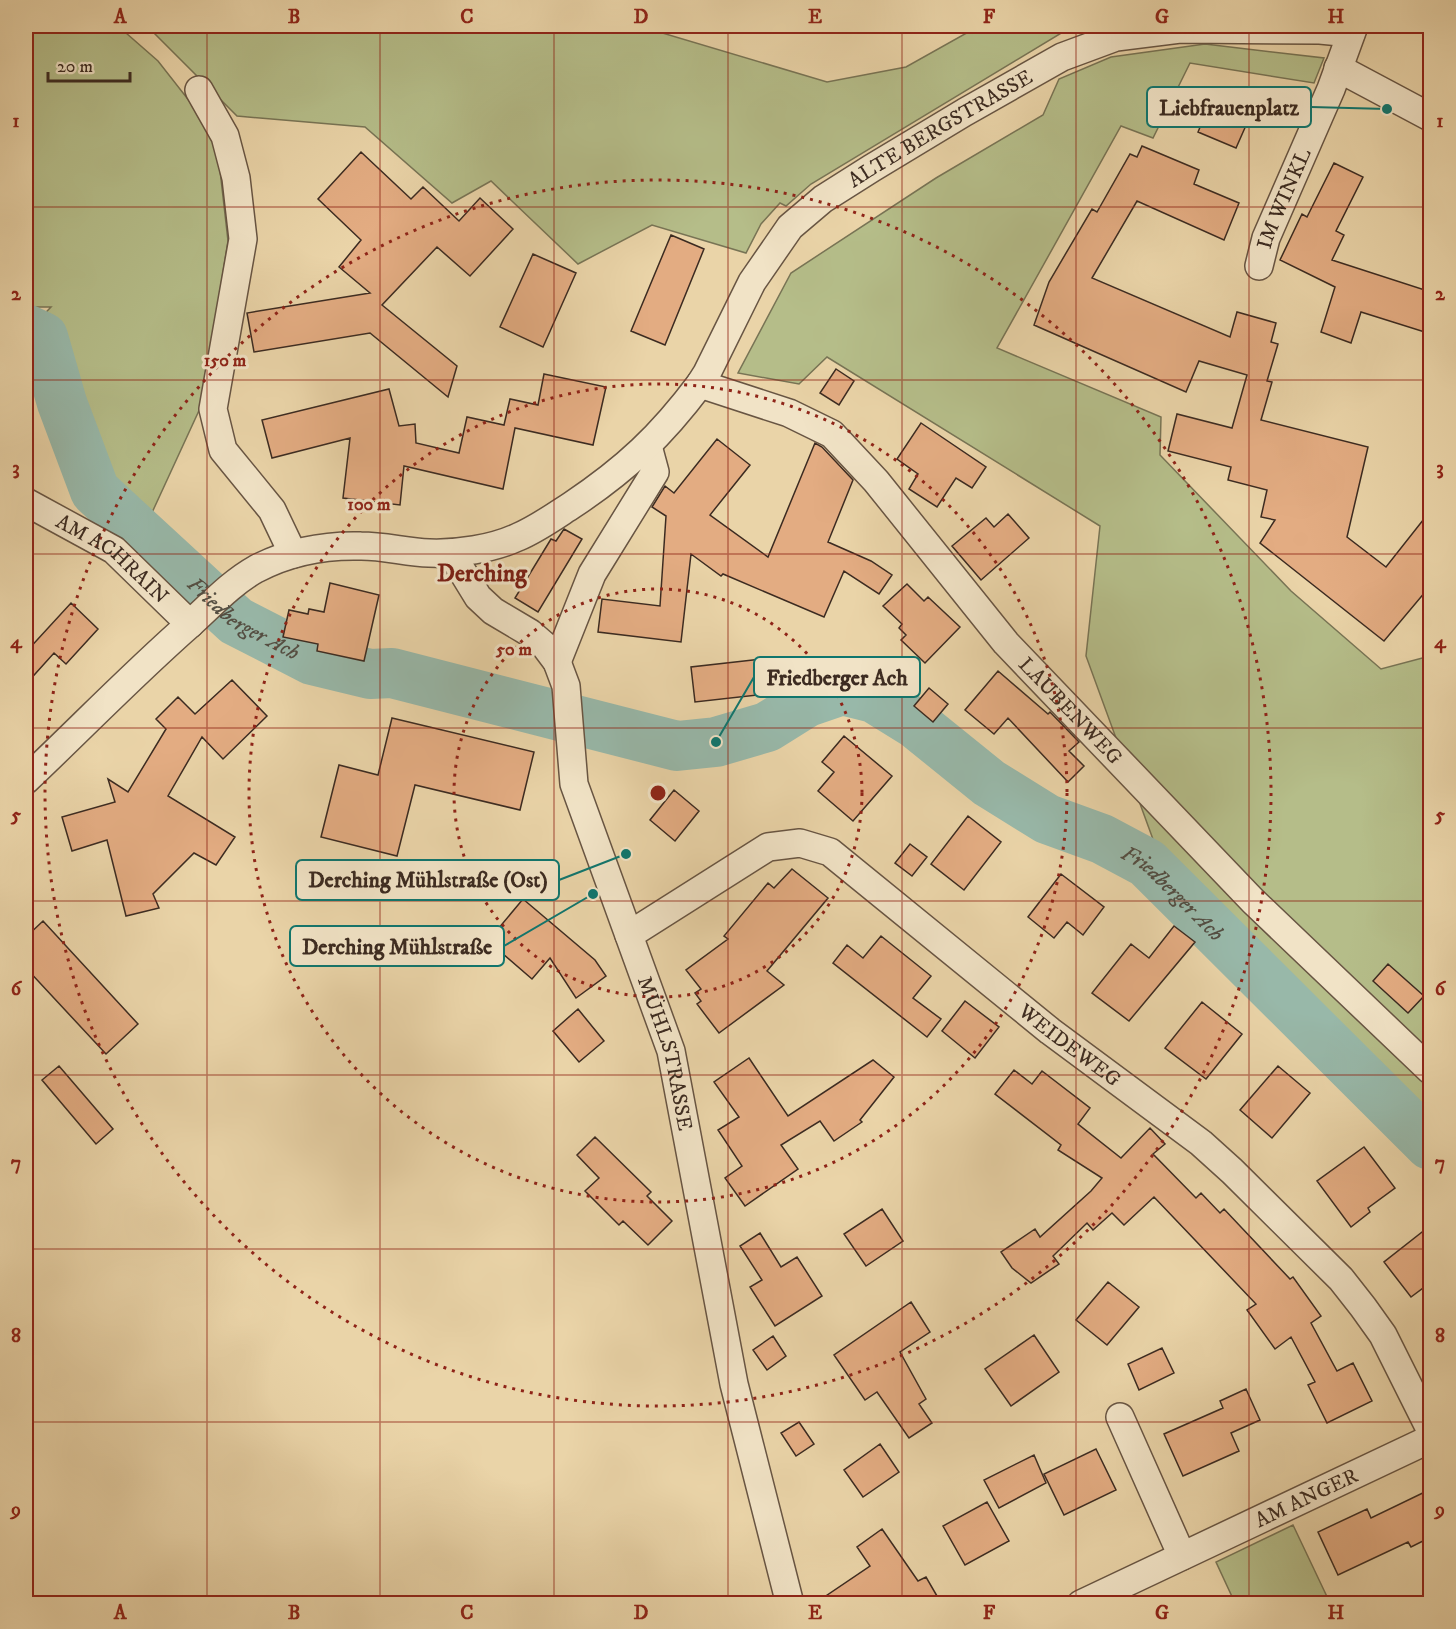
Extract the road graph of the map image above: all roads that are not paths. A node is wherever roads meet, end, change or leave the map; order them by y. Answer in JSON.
{"nodes":[{"id":1,"x":1353,"y":29,"type":"edge"},
{"id":2,"x":1338,"y":69,"type":"junction"},
{"id":3,"x":199,"y":90,"type":"dead end"},
{"id":4,"x":1431,"y":117,"type":"edge"},
{"id":5,"x":1259,"y":266,"type":"dead end"},
{"id":6,"x":699,"y":384,"type":"junction"},
{"id":7,"x":648,"y":446,"type":"junction"},
{"id":8,"x":26,"y":502,"type":"edge"},
{"id":9,"x":451,"y":553,"type":"junction"},
{"id":10,"x":293,"y":554,"type":"junction"},
{"id":11,"x":196,"y":619,"type":"junction"},
{"id":12,"x":557,"y":662,"type":"junction"},
{"id":13,"x":26,"y":780,"type":"edge"},
{"id":14,"x":629,"y":935,"type":"junction"},
{"id":15,"x":1431,"y":1070,"type":"edge"},
{"id":16,"x":1120,"y":1417,"type":"dead end"},
{"id":17,"x":1431,"y":1429,"type":"edge"},
{"id":18,"x":1431,"y":1439,"type":"edge"},
{"id":19,"x":1182,"y":1556,"type":"junction"},
{"id":20,"x":790,"y":1604,"type":"edge"},
{"id":21,"x":1081,"y":1604,"type":"edge"}],
"edges":[{"from":1,"to":2,"type":"street","name":"IM WINKL"},
{"from":1,"to":6,"type":"street","name":"ALTE BERGSTRASSE"},
{"from":2,"to":4,"type":"street"},
{"from":2,"to":5,"type":"street","name":"IM WINKL"},
{"from":3,"to":10,"type":"street"},
{"from":6,"to":7,"type":"street","name":"ALTE BERGSTRASSE"},
{"from":6,"to":15,"type":"street","name":"LAUBENWEG"},
{"from":7,"to":9,"type":"street","name":"ALTE BERGSTRASSE"},
{"from":7,"to":12,"type":"street"},
{"from":8,"to":11,"type":"street","name":"AM ACHRAIN"},
{"from":9,"to":10,"type":"street","name":"ALTE BERGSTRASSE"},
{"from":9,"to":12,"type":"street","name":"MÜHLSTRASSE"},
{"from":10,"to":11,"type":"street","name":"ALTE BERGSTRASSE"},
{"from":11,"to":13,"type":"street","name":"ALTE BERGSTRASSE"},
{"from":12,"to":14,"type":"street","name":"MÜHLSTRASSE"},
{"from":14,"to":17,"type":"street","name":"WEIDEWEG"},
{"from":14,"to":20,"type":"street","name":"MÜHLSTRASSE"},
{"from":16,"to":19,"type":"street"},
{"from":18,"to":19,"type":"street","name":"AM ANGER"},
{"from":19,"to":21,"type":"street","name":"AM ANGER"}]}
